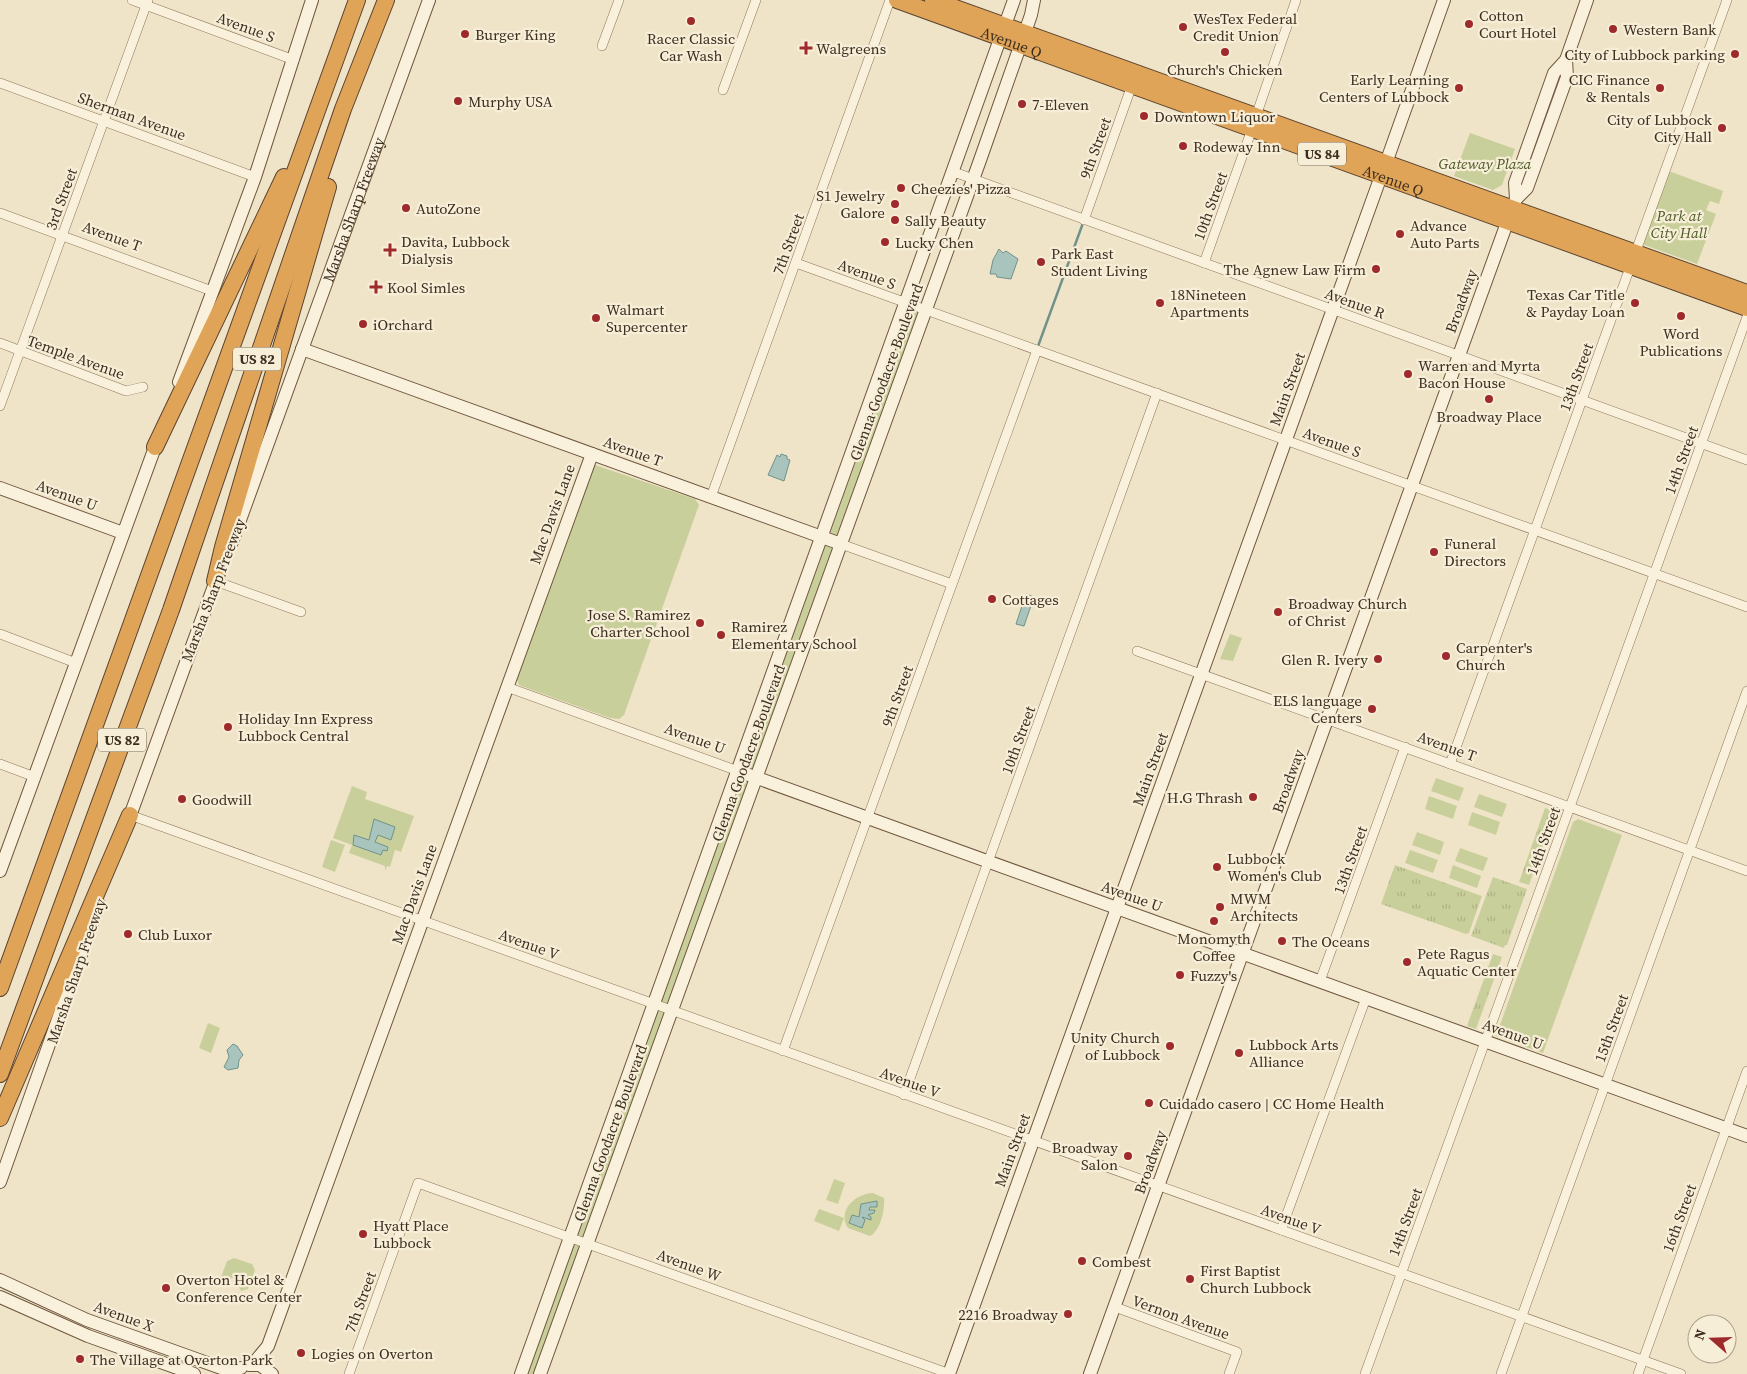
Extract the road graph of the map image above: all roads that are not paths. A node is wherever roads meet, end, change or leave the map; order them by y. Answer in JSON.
{"nodes":[{"id":1,"x":132,"y":0,"type":"edge"},
{"id":2,"x":312,"y":0,"type":"edge"},
{"id":3,"x":357,"y":0,"type":"edge"},
{"id":4,"x":386,"y":0,"type":"edge"},
{"id":5,"x":429,"y":0,"type":"edge"},
{"id":6,"x":619,"y":0,"type":"edge"},
{"id":7,"x":756,"y":0,"type":"edge"},
{"id":8,"x":890,"y":0,"type":"edge"},
{"id":9,"x":897,"y":0,"type":"edge"},
{"id":10,"x":933,"y":0,"type":"edge"},
{"id":11,"x":1014,"y":0,"type":"edge"},
{"id":12,"x":1034,"y":0,"type":"edge"},
{"id":13,"x":1296,"y":0,"type":"edge"},
{"id":14,"x":1444,"y":0,"type":"edge"},
{"id":15,"x":1587,"y":0,"type":"edge"},
{"id":16,"x":1727,"y":0,"type":"edge"},
{"id":17,"x":147,"y":2,"type":"edge"},
{"id":18,"x":1004,"y":32,"type":"junction"},
{"id":19,"x":1023,"y":39,"type":"junction"},
{"id":20,"x":602,"y":46,"type":"dead end"},
{"id":21,"x":294,"y":60,"type":"junction"},
{"id":22,"x":0,"y":82,"type":"edge"},
{"id":23,"x":1132,"y":86,"type":"junction"},
{"id":24,"x":723,"y":90,"type":"dead end"},
{"id":25,"x":325,"y":91,"type":"junction"},
{"id":26,"x":344,"y":109,"type":"junction"},
{"id":27,"x":104,"y":120,"type":"junction"},
{"id":28,"x":1254,"y":122,"type":"junction"},
{"id":29,"x":1384,"y":170,"type":"junction"},
{"id":30,"x":954,"y":172,"type":"junction"},
{"id":31,"x":255,"y":177,"type":"junction"},
{"id":32,"x":973,"y":179,"type":"junction"},
{"id":33,"x":1512,"y":210,"type":"junction"},
{"id":34,"x":0,"y":213,"type":"edge"},
{"id":35,"x":1084,"y":220,"type":"junction"},
{"id":36,"x":62,"y":235,"type":"junction"},
{"id":37,"x":1633,"y":260,"type":"junction"},
{"id":38,"x":796,"y":263,"type":"junction"},
{"id":39,"x":1204,"y":263,"type":"junction"},
{"id":40,"x":212,"y":291,"type":"junction"},
{"id":41,"x":1747,"y":293,"type":"edge"},
{"id":42,"x":906,"y":303,"type":"junction"},
{"id":43,"x":1747,"y":308,"type":"edge"},
{"id":44,"x":925,"y":310,"type":"junction"},
{"id":45,"x":1333,"y":310,"type":"junction"},
{"id":46,"x":1747,"y":317,"type":"edge"},
{"id":47,"x":0,"y":343,"type":"edge"},
{"id":48,"x":302,"y":349,"type":"junction"},
{"id":49,"x":1037,"y":350,"type":"junction"},
{"id":50,"x":20,"y":351,"type":"junction"},
{"id":51,"x":1459,"y":356,"type":"junction"},
{"id":52,"x":144,"y":387,"type":"dead end"},
{"id":53,"x":1157,"y":394,"type":"junction"},
{"id":54,"x":1582,"y":400,"type":"junction"},
{"id":55,"x":0,"y":406,"type":"edge"},
{"id":56,"x":1286,"y":440,"type":"junction"},
{"id":57,"x":1701,"y":443,"type":"junction"},
{"id":58,"x":155,"y":447,"type":"junction"},
{"id":59,"x":592,"y":454,"type":"junction"},
{"id":60,"x":1747,"y":460,"type":"edge"},
{"id":61,"x":1412,"y":486,"type":"junction"},
{"id":62,"x":0,"y":488,"type":"edge"},
{"id":63,"x":711,"y":497,"type":"junction"},
{"id":64,"x":1535,"y":530,"type":"junction"},
{"id":65,"x":123,"y":533,"type":"junction"},
{"id":66,"x":822,"y":537,"type":"junction"},
{"id":67,"x":841,"y":544,"type":"junction"},
{"id":68,"x":1654,"y":573,"type":"junction"},
{"id":69,"x":215,"y":581,"type":"junction"},
{"id":70,"x":952,"y":584,"type":"junction"},
{"id":71,"x":1747,"y":607,"type":"edge"},
{"id":72,"x":301,"y":612,"type":"dead end"},
{"id":73,"x":0,"y":634,"type":"edge"},
{"id":74,"x":1137,"y":651,"type":"dead end"},
{"id":75,"x":76,"y":663,"type":"junction"},
{"id":76,"x":1202,"y":674,"type":"junction"},
{"id":77,"x":507,"y":687,"type":"junction"},
{"id":78,"x":1747,"y":691,"type":"edge"},
{"id":79,"x":1327,"y":720,"type":"junction"},
{"id":80,"x":1405,"y":748,"type":"junction"},
{"id":81,"x":0,"y":764,"type":"edge"},
{"id":82,"x":1450,"y":764,"type":"junction"},
{"id":83,"x":738,"y":770,"type":"junction"},
{"id":84,"x":35,"y":777,"type":"junction"},
{"id":85,"x":756,"y":777,"type":"junction"},
{"id":86,"x":1570,"y":807,"type":"junction"},
{"id":87,"x":130,"y":815,"type":"junction"},
{"id":88,"x":868,"y":818,"type":"junction"},
{"id":89,"x":1690,"y":850,"type":"junction"},
{"id":90,"x":988,"y":861,"type":"junction"},
{"id":91,"x":1747,"y":871,"type":"edge"},
{"id":92,"x":0,"y":872,"type":"edge"},
{"id":93,"x":1117,"y":908,"type":"junction"},
{"id":94,"x":422,"y":920,"type":"junction"},
{"id":95,"x":1242,"y":953,"type":"junction"},
{"id":96,"x":1320,"y":981,"type":"junction"},
{"id":97,"x":0,"y":988,"type":"edge"},
{"id":98,"x":1366,"y":998,"type":"junction"},
{"id":99,"x":654,"y":1004,"type":"junction"},
{"id":100,"x":672,"y":1010,"type":"junction"},
{"id":101,"x":1485,"y":1041,"type":"junction"},
{"id":102,"x":784,"y":1051,"type":"junction"},
{"id":103,"x":1747,"y":1071,"type":"edge"},
{"id":104,"x":0,"y":1074,"type":"edge"},
{"id":105,"x":1605,"y":1085,"type":"junction"},
{"id":106,"x":904,"y":1095,"type":"junction"},
{"id":107,"x":0,"y":1118,"type":"edge"},
{"id":108,"x":1726,"y":1128,"type":"junction"},
{"id":109,"x":1747,"y":1136,"type":"edge"},
{"id":110,"x":1033,"y":1140,"type":"junction"},
{"id":111,"x":0,"y":1182,"type":"edge"},
{"id":112,"x":418,"y":1183,"type":"joint"},
{"id":113,"x":1158,"y":1186,"type":"junction"},
{"id":114,"x":1282,"y":1230,"type":"junction"},
{"id":115,"x":570,"y":1237,"type":"junction"},
{"id":116,"x":587,"y":1243,"type":"junction"},
{"id":117,"x":1401,"y":1274,"type":"junction"},
{"id":118,"x":0,"y":1280,"type":"edge"},
{"id":119,"x":0,"y":1297,"type":"edge"},
{"id":120,"x":1115,"y":1307,"type":"junction"},
{"id":121,"x":1522,"y":1317,"type":"junction"},
{"id":122,"x":268,"y":1346,"type":"junction"},
{"id":123,"x":1643,"y":1360,"type":"junction"},
{"id":124,"x":254,"y":1364,"type":"junction"},
{"id":125,"x":238,"y":1371,"type":"edge"},
{"id":126,"x":271,"y":1373,"type":"edge"},
{"id":127,"x":194,"y":1374,"type":"edge"},
{"id":128,"x":349,"y":1374,"type":"edge"},
{"id":129,"x":521,"y":1374,"type":"edge"},
{"id":130,"x":540,"y":1374,"type":"edge"},
{"id":131,"x":949,"y":1374,"type":"edge"},
{"id":132,"x":1090,"y":1374,"type":"edge"},
{"id":133,"x":1229,"y":1374,"type":"edge"},
{"id":134,"x":1365,"y":1374,"type":"edge"},
{"id":135,"x":1501,"y":1374,"type":"edge"},
{"id":136,"x":1638,"y":1374,"type":"edge"},
{"id":137,"x":1681,"y":1374,"type":"edge"}],
"edges":[{"from":1,"to":17,"type":"street","name":"Avenue S"},
{"from":2,"to":21,"type":"street"},
{"from":3,"to":25,"type":"highway","number":"US 82"},
{"from":4,"to":26,"type":"highway","number":"US 82"},
{"from":5,"to":48,"type":"street","name":"Marsha Sharp Freeway"},
{"from":6,"to":20,"type":"street"},
{"from":7,"to":24,"type":"street"},
{"from":8,"to":38,"type":"street","name":"7th Street"},
{"from":9,"to":18,"type":"highway","name":"Avenue Q","number":"US 84"},
{"from":10,"to":18,"type":"highway","name":"Avenue Q","number":"US 84"},
{"from":11,"to":18,"type":"street","name":"Glenna Goodacre Boulevard"},
{"from":12,"to":19,"type":"street","name":"Glenna Goodacre Boulevard"},
{"from":13,"to":28,"type":"street","name":"10th Street"},
{"from":14,"to":29,"type":"street","name":"Main Street"},
{"from":15,"to":33,"type":"street","name":"Broadway"},
{"from":16,"to":37,"type":"street","name":"13th Street"},
{"from":17,"to":21,"type":"street","name":"Avenue S"},
{"from":17,"to":27,"type":"street","name":"3rd Street"},
{"from":18,"to":19,"type":"highway","name":"Avenue Q","number":"US 84"},
{"from":18,"to":30,"type":"street","name":"Glenna Goodacre Boulevard"},
{"from":19,"to":23,"type":"highway","name":"Avenue Q","number":"US 84"},
{"from":19,"to":28,"type":"highway","name":"Avenue Q","number":"US 84"},
{"from":19,"to":32,"type":"street","name":"Glenna Goodacre Boulevard"},
{"from":21,"to":31,"type":"street"},
{"from":22,"to":27,"type":"street","name":"Sherman Avenue"},
{"from":23,"to":28,"type":"highway","name":"Avenue Q","number":"US 84"},
{"from":23,"to":35,"type":"street","name":"9th Street"},
{"from":25,"to":58,"type":"highway"},
{"from":25,"to":97,"type":"highway","number":"US 82"},
{"from":26,"to":69,"type":"highway"},
{"from":26,"to":104,"type":"highway","number":"US 82"},
{"from":27,"to":31,"type":"street","name":"Sherman Avenue"},
{"from":27,"to":36,"type":"street","name":"3rd Street"},
{"from":28,"to":29,"type":"highway","name":"Avenue Q","number":"US 84"},
{"from":28,"to":29,"type":"highway","name":"Avenue Q","number":"US 84"},
{"from":28,"to":39,"type":"street","name":"10th Street"},
{"from":29,"to":33,"type":"highway","name":"Avenue Q","number":"US 84"},
{"from":29,"to":45,"type":"street","name":"Main Street"},
{"from":30,"to":32,"type":"street","name":"Avenue R"},
{"from":30,"to":42,"type":"street","name":"Glenna Goodacre Boulevard"},
{"from":31,"to":40,"type":"street"},
{"from":32,"to":35,"type":"street","name":"Avenue R"},
{"from":32,"to":44,"type":"street","name":"Glenna Goodacre Boulevard"},
{"from":33,"to":37,"type":"highway","name":"Avenue Q","number":"US 84"},
{"from":33,"to":51,"type":"street","name":"Broadway"},
{"from":34,"to":36,"type":"street","name":"Avenue T"},
{"from":35,"to":39,"type":"street","name":"Avenue R"},
{"from":36,"to":40,"type":"street","name":"Avenue T"},
{"from":36,"to":50,"type":"street","name":"3rd Street"},
{"from":37,"to":41,"type":"highway","name":"Avenue Q","number":"US 84"},
{"from":37,"to":43,"type":"highway","name":"Avenue Q","number":"US 84"},
{"from":37,"to":54,"type":"street","name":"13th Street"},
{"from":38,"to":42,"type":"street","name":"Avenue S"},
{"from":38,"to":63,"type":"street","name":"7th Street"},
{"from":39,"to":45,"type":"street","name":"Avenue R"},
{"from":40,"to":58,"type":"street"},
{"from":42,"to":44,"type":"street","name":"Avenue S"},
{"from":42,"to":66,"type":"street","name":"Glenna Goodacre Boulevard"},
{"from":44,"to":49,"type":"street","name":"Avenue S"},
{"from":44,"to":67,"type":"street","name":"Glenna Goodacre Boulevard"},
{"from":45,"to":51,"type":"street","name":"Avenue R"},
{"from":45,"to":56,"type":"street","name":"Main Street"},
{"from":46,"to":57,"type":"street","name":"14th Street"},
{"from":47,"to":50,"type":"street","name":"Temple Avenue"},
{"from":48,"to":59,"type":"street","name":"Avenue T"},
{"from":48,"to":69,"type":"street","name":"Marsha Sharp Freeway"},
{"from":49,"to":53,"type":"street","name":"Avenue S"},
{"from":49,"to":70,"type":"street","name":"9th Street"},
{"from":50,"to":52,"type":"street","name":"Temple Avenue"},
{"from":50,"to":55,"type":"street","name":"3rd Street"},
{"from":51,"to":54,"type":"street","name":"Avenue R"},
{"from":51,"to":61,"type":"street","name":"Broadway"},
{"from":53,"to":56,"type":"street","name":"Avenue S"},
{"from":53,"to":90,"type":"street","name":"10th Street"},
{"from":54,"to":57,"type":"street","name":"Avenue R"},
{"from":54,"to":64,"type":"street","name":"13th Street"},
{"from":56,"to":61,"type":"street","name":"Avenue S"},
{"from":56,"to":76,"type":"street","name":"Main Street"},
{"from":57,"to":60,"type":"street","name":"Avenue R"},
{"from":57,"to":68,"type":"street","name":"14th Street"},
{"from":58,"to":65,"type":"street"},
{"from":59,"to":63,"type":"street","name":"Avenue T"},
{"from":59,"to":77,"type":"street","name":"Mac Davis Lane"},
{"from":61,"to":64,"type":"street","name":"Avenue S"},
{"from":61,"to":79,"type":"street","name":"Broadway"},
{"from":62,"to":65,"type":"street","name":"Avenue U"},
{"from":63,"to":66,"type":"street","name":"Avenue T"},
{"from":64,"to":68,"type":"street","name":"Avenue S"},
{"from":64,"to":82,"type":"street","name":"13th Street"},
{"from":65,"to":75,"type":"street"},
{"from":66,"to":67,"type":"street","name":"Avenue T"},
{"from":66,"to":83,"type":"street","name":"Glenna Goodacre Boulevard"},
{"from":67,"to":70,"type":"street","name":"Avenue T"},
{"from":67,"to":85,"type":"street","name":"Glenna Goodacre Boulevard"},
{"from":68,"to":71,"type":"street","name":"Avenue S"},
{"from":68,"to":86,"type":"street","name":"14th Street"},
{"from":69,"to":72,"type":"street"},
{"from":69,"to":87,"type":"street","name":"Marsha Sharp Freeway"},
{"from":70,"to":88,"type":"street","name":"9th Street"},
{"from":73,"to":75,"type":"street"},
{"from":74,"to":76,"type":"street","name":"Avenue T"},
{"from":75,"to":84,"type":"street"},
{"from":76,"to":79,"type":"street","name":"Avenue T"},
{"from":76,"to":93,"type":"street","name":"Main Street"},
{"from":77,"to":83,"type":"street","name":"Avenue U"},
{"from":77,"to":94,"type":"street","name":"Mac Davis Lane"},
{"from":78,"to":89,"type":"street","name":"15th Street"},
{"from":79,"to":80,"type":"street","name":"Avenue T"},
{"from":79,"to":95,"type":"street","name":"Broadway"},
{"from":80,"to":82,"type":"street","name":"Avenue T"},
{"from":80,"to":96,"type":"street","name":"13th Street"},
{"from":81,"to":84,"type":"street"},
{"from":82,"to":86,"type":"street","name":"Avenue T"},
{"from":83,"to":85,"type":"street","name":"Avenue U"},
{"from":83,"to":99,"type":"street","name":"Glenna Goodacre Boulevard"},
{"from":84,"to":92,"type":"street"},
{"from":85,"to":88,"type":"street","name":"Avenue U"},
{"from":85,"to":100,"type":"street","name":"Glenna Goodacre Boulevard"},
{"from":86,"to":89,"type":"street","name":"Avenue T"},
{"from":86,"to":101,"type":"street","name":"14th Street"},
{"from":87,"to":94,"type":"street","name":"Avenue V"},
{"from":87,"to":107,"type":"highway"},
{"from":87,"to":111,"type":"street","name":"Marsha Sharp Freeway"},
{"from":88,"to":90,"type":"street","name":"Avenue U"},
{"from":88,"to":102,"type":"street","name":"9th Street"},
{"from":89,"to":91,"type":"street","name":"Avenue T"},
{"from":89,"to":105,"type":"street","name":"15th Street"},
{"from":90,"to":93,"type":"street","name":"Avenue U"},
{"from":90,"to":106,"type":"street","name":"10th Street"},
{"from":93,"to":95,"type":"street","name":"Avenue U"},
{"from":93,"to":110,"type":"street","name":"Main Street"},
{"from":94,"to":99,"type":"street","name":"Avenue V"},
{"from":94,"to":122,"type":"street","name":"Mac Davis Lane"},
{"from":95,"to":96,"type":"street","name":"Avenue U"},
{"from":95,"to":113,"type":"street","name":"Broadway"},
{"from":96,"to":98,"type":"street","name":"Avenue U"},
{"from":98,"to":101,"type":"street","name":"Avenue U"},
{"from":98,"to":114,"type":"street"},
{"from":99,"to":100,"type":"street","name":"Avenue V"},
{"from":99,"to":115,"type":"street","name":"Glenna Goodacre Boulevard"},
{"from":100,"to":102,"type":"street","name":"Avenue V"},
{"from":100,"to":116,"type":"street","name":"Glenna Goodacre Boulevard"},
{"from":101,"to":105,"type":"street","name":"Avenue U"},
{"from":101,"to":117,"type":"street","name":"14th Street"},
{"from":102,"to":106,"type":"street","name":"Avenue V"},
{"from":103,"to":108,"type":"street","name":"16th Street"},
{"from":105,"to":108,"type":"street","name":"Avenue U"},
{"from":105,"to":121,"type":"street","name":"15th Street"},
{"from":106,"to":110,"type":"street","name":"Avenue V"},
{"from":108,"to":109,"type":"street","name":"Avenue U"},
{"from":108,"to":123,"type":"street","name":"16th Street"},
{"from":110,"to":113,"type":"street","name":"Avenue V"},
{"from":110,"to":131,"type":"street","name":"Main Street"},
{"from":112,"to":115,"type":"street","name":"Avenue W"},
{"from":112,"to":128,"type":"street","name":"7th Street"},
{"from":113,"to":114,"type":"street","name":"Avenue V"},
{"from":113,"to":120,"type":"street","name":"Broadway"},
{"from":114,"to":117,"type":"street","name":"Avenue V"},
{"from":115,"to":116,"type":"street","name":"Avenue W"},
{"from":115,"to":129,"type":"street","name":"Glenna Goodacre Boulevard"},
{"from":116,"to":130,"type":"street","name":"Glenna Goodacre Boulevard"},
{"from":116,"to":131,"type":"street","name":"Avenue W"},
{"from":117,"to":121,"type":"street","name":"Avenue V"},
{"from":117,"to":134,"type":"street","name":"14th Street"},
{"from":118,"to":125,"type":"street","name":"Avenue X"},
{"from":119,"to":127,"type":"street","name":"Avenue X"},
{"from":120,"to":132,"type":"street","name":"Broadway"},
{"from":120,"to":133,"type":"street","name":"Vernon Avenue"},
{"from":121,"to":123,"type":"street","name":"Avenue V"},
{"from":121,"to":135,"type":"street","name":"15th Street"},
{"from":122,"to":124,"type":"street"},
{"from":122,"to":126,"type":"street"},
{"from":123,"to":136,"type":"street","name":"16th Street"},
{"from":123,"to":137,"type":"street","name":"Avenue V"},
{"from":124,"to":125,"type":"street"},
{"from":124,"to":126,"type":"street"}]}
